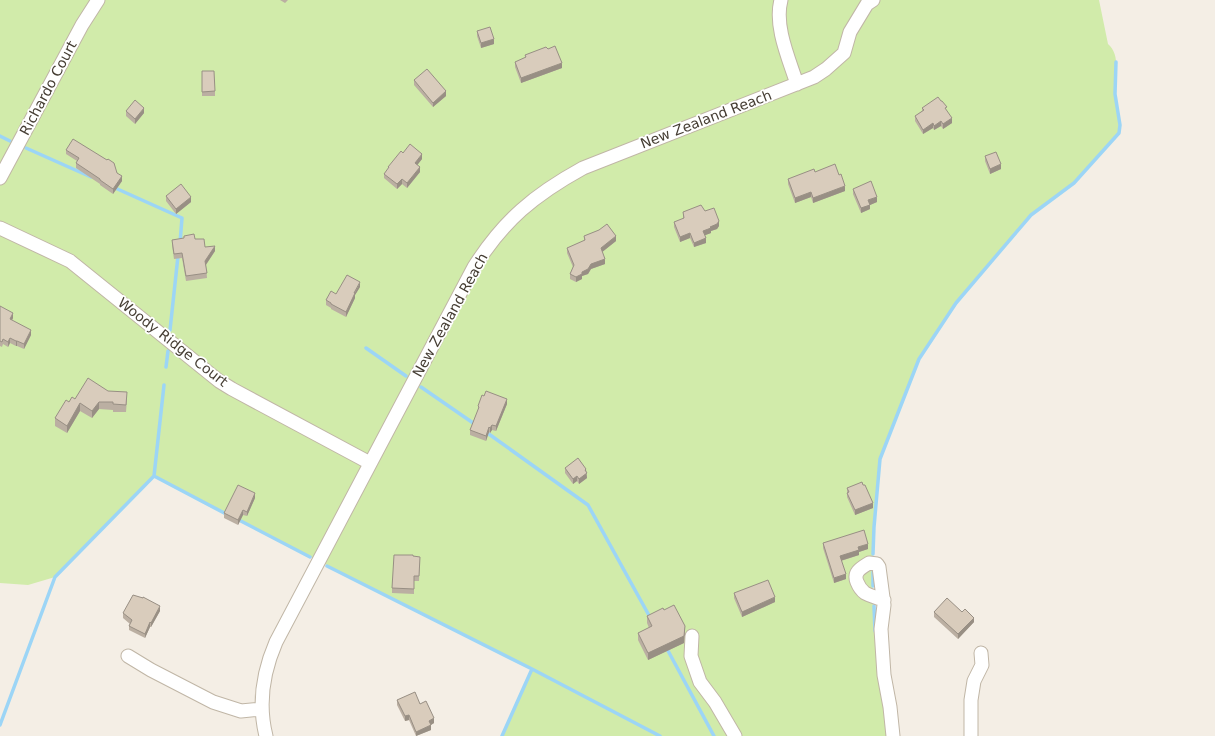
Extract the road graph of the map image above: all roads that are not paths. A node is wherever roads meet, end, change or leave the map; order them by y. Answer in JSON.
{"nodes":[{"id":1,"x":98,"y":0,"type":"edge"},
{"id":2,"x":781,"y":0,"type":"edge"},
{"id":3,"x":873,"y":0,"type":"edge"},
{"id":4,"x":797,"y":84,"type":"junction"},
{"id":5,"x":0,"y":178,"type":"edge"},
{"id":6,"x":0,"y":228,"type":"edge"},
{"id":7,"x":370,"y":462,"type":"junction"},
{"id":8,"x":884,"y":600,"type":"dead end"},
{"id":9,"x":692,"y":636,"type":"dead end"},
{"id":10,"x":981,"y":653,"type":"dead end"},
{"id":11,"x":128,"y":656,"type":"dead end"},
{"id":12,"x":262,"y":709,"type":"junction"},
{"id":13,"x":266,"y":736,"type":"edge"},
{"id":14,"x":735,"y":736,"type":"edge"},
{"id":15,"x":893,"y":736,"type":"edge"},
{"id":16,"x":971,"y":736,"type":"edge"}],
"edges":[{"from":1,"to":5,"type":"street","name":"Richardo Court"},
{"from":2,"to":4,"type":"street"},
{"from":3,"to":4,"type":"street","name":"New Zealand Reach"},
{"from":4,"to":7,"type":"street","name":"New Zealand Reach"},
{"from":6,"to":7,"type":"street","name":"Woody Ridge Court"},
{"from":7,"to":12,"type":"street","name":"New Zealand Reach"},
{"from":8,"to":15,"type":"street"},
{"from":9,"to":14,"type":"street"},
{"from":10,"to":16,"type":"street"},
{"from":11,"to":12,"type":"street"},
{"from":12,"to":13,"type":"street","name":"New Zealand Reach"}]}
